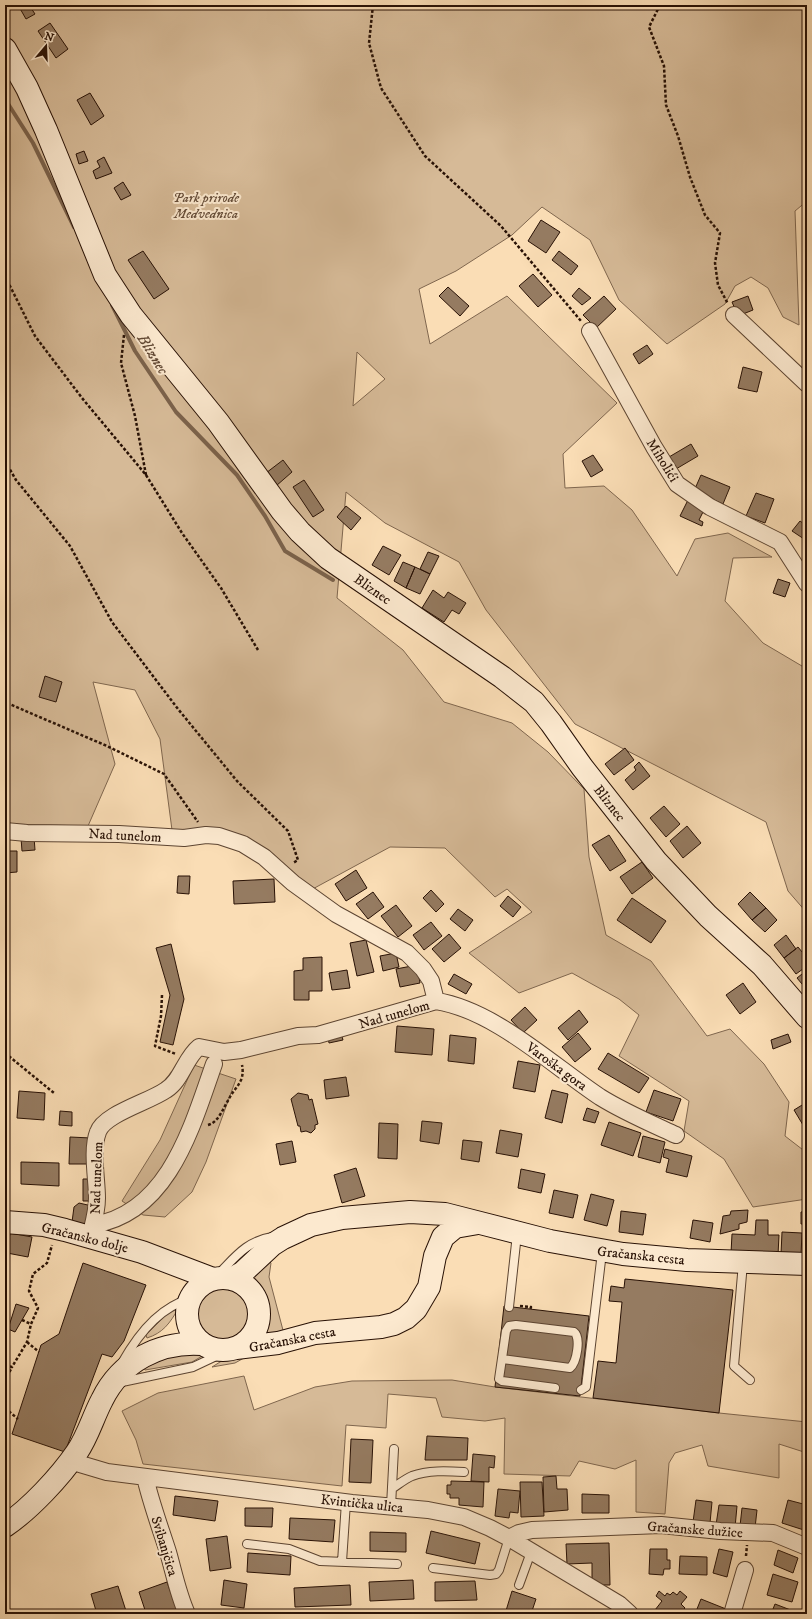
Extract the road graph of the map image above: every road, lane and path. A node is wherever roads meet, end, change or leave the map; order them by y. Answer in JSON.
{"nodes":[{"id":1,"x":373,"y":5,"type":"edge"},
{"id":2,"x":660,"y":5,"type":"edge"},
{"id":3,"x":5,"y":49,"type":"edge"},
{"id":4,"x":5,"y":276,"type":"edge"},
{"id":5,"x":129,"y":312,"type":"junction"},
{"id":6,"x":734,"y":315,"type":"joint"},
{"id":7,"x":590,"y":331,"type":"joint"},
{"id":8,"x":807,"y":384,"type":"edge"},
{"id":9,"x":5,"y":461,"type":"edge"},
{"id":10,"x":146,"y":475,"type":"junction"},
{"id":11,"x":807,"y":584,"type":"edge"},
{"id":12,"x":258,"y":650,"type":"dead end"},
{"id":13,"x":5,"y":661,"type":"edge"},
{"id":14,"x":7,"y":703,"type":"junction"},
{"id":15,"x":5,"y":710,"type":"edge"},
{"id":16,"x":5,"y":831,"type":"edge"},
{"id":17,"x":206,"y":835,"type":"junction"},
{"id":18,"x":281,"y":871,"type":"junction"},
{"id":19,"x":162,"y":995,"type":"dead end"},
{"id":20,"x":436,"y":1001,"type":"junction"},
{"id":21,"x":807,"y":1017,"type":"edge"},
{"id":22,"x":162,"y":1048,"type":"dead end"},
{"id":23,"x":242,"y":1050,"type":"junction"},
{"id":24,"x":5,"y":1053,"type":"edge"},
{"id":25,"x":214,"y":1064,"type":"dead end"},
{"id":26,"x":54,"y":1093,"type":"dead end"},
{"id":27,"x":190,"y":1129,"type":"junction"},
{"id":28,"x":676,"y":1135,"type":"dead end"},
{"id":29,"x":423,"y":1212,"type":"junction"},
{"id":30,"x":5,"y":1222,"type":"edge"},
{"id":31,"x":479,"y":1223,"type":"junction"},
{"id":32,"x":91,"y":1231,"type":"junction"},
{"id":33,"x":517,"y":1232,"type":"junction"},
{"id":34,"x":54,"y":1240,"type":"dead end"},
{"id":35,"x":438,"y":1246,"type":"junction"},
{"id":36,"x":602,"y":1252,"type":"junction"},
{"id":37,"x":164,"y":1260,"type":"junction"},
{"id":38,"x":743,"y":1262,"type":"junction"},
{"id":39,"x":807,"y":1264,"type":"edge"},
{"id":40,"x":222,"y":1279,"type":"junction"},
{"id":41,"x":188,"y":1305,"type":"junction"},
{"id":42,"x":520,"y":1306,"type":"dead end"},
{"id":43,"x":509,"y":1307,"type":"dead end"},
{"id":44,"x":530,"y":1310,"type":"dead end"},
{"id":45,"x":22,"y":1320,"type":"dead end"},
{"id":46,"x":31,"y":1324,"type":"junction"},
{"id":47,"x":27,"y":1342,"type":"junction"},
{"id":48,"x":202,"y":1344,"type":"junction"},
{"id":49,"x":231,"y":1350,"type":"junction"},
{"id":50,"x":39,"y":1352,"type":"dead end"},
{"id":51,"x":150,"y":1352,"type":"junction"},
{"id":52,"x":502,"y":1359,"type":"junction"},
{"id":53,"x":5,"y":1365,"type":"edge"},
{"id":54,"x":12,"y":1367,"type":"junction"},
{"id":55,"x":750,"y":1380,"type":"dead end"},
{"id":56,"x":5,"y":1381,"type":"edge"},
{"id":57,"x":111,"y":1385,"type":"junction"},
{"id":58,"x":555,"y":1388,"type":"dead end"},
{"id":59,"x":580,"y":1390,"type":"dead end"},
{"id":60,"x":5,"y":1408,"type":"edge"},
{"id":61,"x":18,"y":1419,"type":"dead end"},
{"id":62,"x":394,"y":1449,"type":"dead end"},
{"id":63,"x":70,"y":1461,"type":"junction"},
{"id":64,"x":464,"y":1472,"type":"dead end"},
{"id":65,"x":145,"y":1477,"type":"junction"},
{"id":66,"x":392,"y":1488,"type":"junction"},
{"id":67,"x":346,"y":1502,"type":"junction"},
{"id":68,"x":391,"y":1506,"type":"junction"},
{"id":69,"x":5,"y":1526,"type":"edge"},
{"id":70,"x":748,"y":1532,"type":"junction"},
{"id":71,"x":509,"y":1538,"type":"junction"},
{"id":72,"x":247,"y":1544,"type":"dead end"},
{"id":73,"x":807,"y":1547,"type":"edge"},
{"id":74,"x":531,"y":1552,"type":"junction"},
{"id":75,"x":342,"y":1562,"type":"junction"},
{"id":76,"x":397,"y":1564,"type":"dead end"},
{"id":77,"x":433,"y":1568,"type":"dead end"},
{"id":78,"x":745,"y":1570,"type":"joint"},
{"id":79,"x":519,"y":1585,"type":"dead end"},
{"id":80,"x":187,"y":1614,"type":"edge"},
{"id":81,"x":630,"y":1614,"type":"edge"},
{"id":82,"x":732,"y":1614,"type":"edge"}],
"edges":[{"from":1,"to":7,"type":"path"},
{"from":2,"to":6,"type":"path"},
{"from":3,"to":5,"type":"main road","name":"Bliznec"},
{"from":4,"to":10,"type":"path"},
{"from":5,"to":10,"type":"path"},
{"from":5,"to":21,"type":"main road","name":"Bliznec"},
{"from":6,"to":8,"type":"street"},
{"from":7,"to":11,"type":"street","name":"Miholići"},
{"from":9,"to":18,"type":"path"},
{"from":10,"to":12,"type":"path"},
{"from":13,"to":14,"type":"path"},
{"from":14,"to":15,"type":"path"},
{"from":14,"to":17,"type":"path"},
{"from":16,"to":17,"type":"street","name":"Nad tunelom"},
{"from":17,"to":18,"type":"street","name":"Nad tunelom"},
{"from":18,"to":20,"type":"street","name":"Nad tunelom"},
{"from":19,"to":22,"type":"path"},
{"from":20,"to":23,"type":"street","name":"Nad tunelom"},
{"from":20,"to":28,"type":"street","name":"Varoška gora"},
{"from":23,"to":27,"type":"path"},
{"from":23,"to":32,"type":"street","name":"Nad tunelom"},
{"from":24,"to":26,"type":"path"},
{"from":25,"to":27,"type":"street"},
{"from":27,"to":32,"type":"street"},
{"from":29,"to":31,"type":"main road","name":"Gračanska cesta"},
{"from":29,"to":35,"type":"main road"},
{"from":29,"to":40,"type":"main road","name":"Gračanska cesta"},
{"from":30,"to":32,"type":"main road","name":"Gračansko dolje"},
{"from":31,"to":33,"type":"main road","name":"Gračanska cesta"},
{"from":31,"to":35,"type":"main road","name":"Gračanska cesta"},
{"from":32,"to":37,"type":"main road","name":"Gračansko dolje"},
{"from":33,"to":36,"type":"main road","name":"Gračanska cesta"},
{"from":33,"to":43,"type":"lane"},
{"from":34,"to":46,"type":"path"},
{"from":35,"to":49,"type":"main road","name":"Gračanska cesta"},
{"from":36,"to":38,"type":"main road","name":"Gračanska cesta"},
{"from":36,"to":59,"type":"lane"},
{"from":37,"to":40,"type":"main road","name":"Gračansko dolje"},
{"from":37,"to":41,"type":"main road","name":"Gračansko dolje"},
{"from":38,"to":39,"type":"main road","name":"Gračanska cesta"},
{"from":38,"to":55,"type":"lane"},
{"from":40,"to":41,"type":"main road"},
{"from":40,"to":49,"type":"main road"},
{"from":41,"to":48,"type":"main road"},
{"from":41,"to":51,"type":"main road"},
{"from":41,"to":57,"type":"lane"},
{"from":42,"to":44,"type":"path"},
{"from":45,"to":46,"type":"path"},
{"from":46,"to":47,"type":"path"},
{"from":47,"to":50,"type":"path"},
{"from":47,"to":54,"type":"path"},
{"from":48,"to":49,"type":"main road"},
{"from":48,"to":51,"type":"main road"},
{"from":49,"to":57,"type":"lane"},
{"from":51,"to":57,"type":"main road"},
{"from":52,"to":52,"type":"lane"},
{"from":52,"to":58,"type":"lane"},
{"from":53,"to":54,"type":"path"},
{"from":54,"to":56,"type":"path"},
{"from":57,"to":63,"type":"main road"},
{"from":60,"to":61,"type":"path"},
{"from":62,"to":66,"type":"lane"},
{"from":63,"to":65,"type":"street","name":"Kvintička ulica"},
{"from":63,"to":69,"type":"main road"},
{"from":64,"to":66,"type":"lane"},
{"from":65,"to":67,"type":"street","name":"Kvintička ulica"},
{"from":65,"to":80,"type":"street","name":"Svibanjčica"},
{"from":66,"to":68,"type":"lane"},
{"from":67,"to":68,"type":"street","name":"Kvintička ulica"},
{"from":67,"to":75,"type":"lane"},
{"from":68,"to":71,"type":"street","name":"Kvintička ulica"},
{"from":70,"to":71,"type":"street","name":"Gračanske dužice"},
{"from":70,"to":73,"type":"street","name":"Gračanske dužice"},
{"from":70,"to":78,"type":"path"},
{"from":71,"to":74,"type":"street","name":"Kvintička ulica"},
{"from":71,"to":77,"type":"lane"},
{"from":72,"to":75,"type":"lane"},
{"from":74,"to":79,"type":"lane"},
{"from":74,"to":81,"type":"street","name":"Kvintička ulica"},
{"from":75,"to":76,"type":"lane"},
{"from":78,"to":82,"type":"street"}]}
